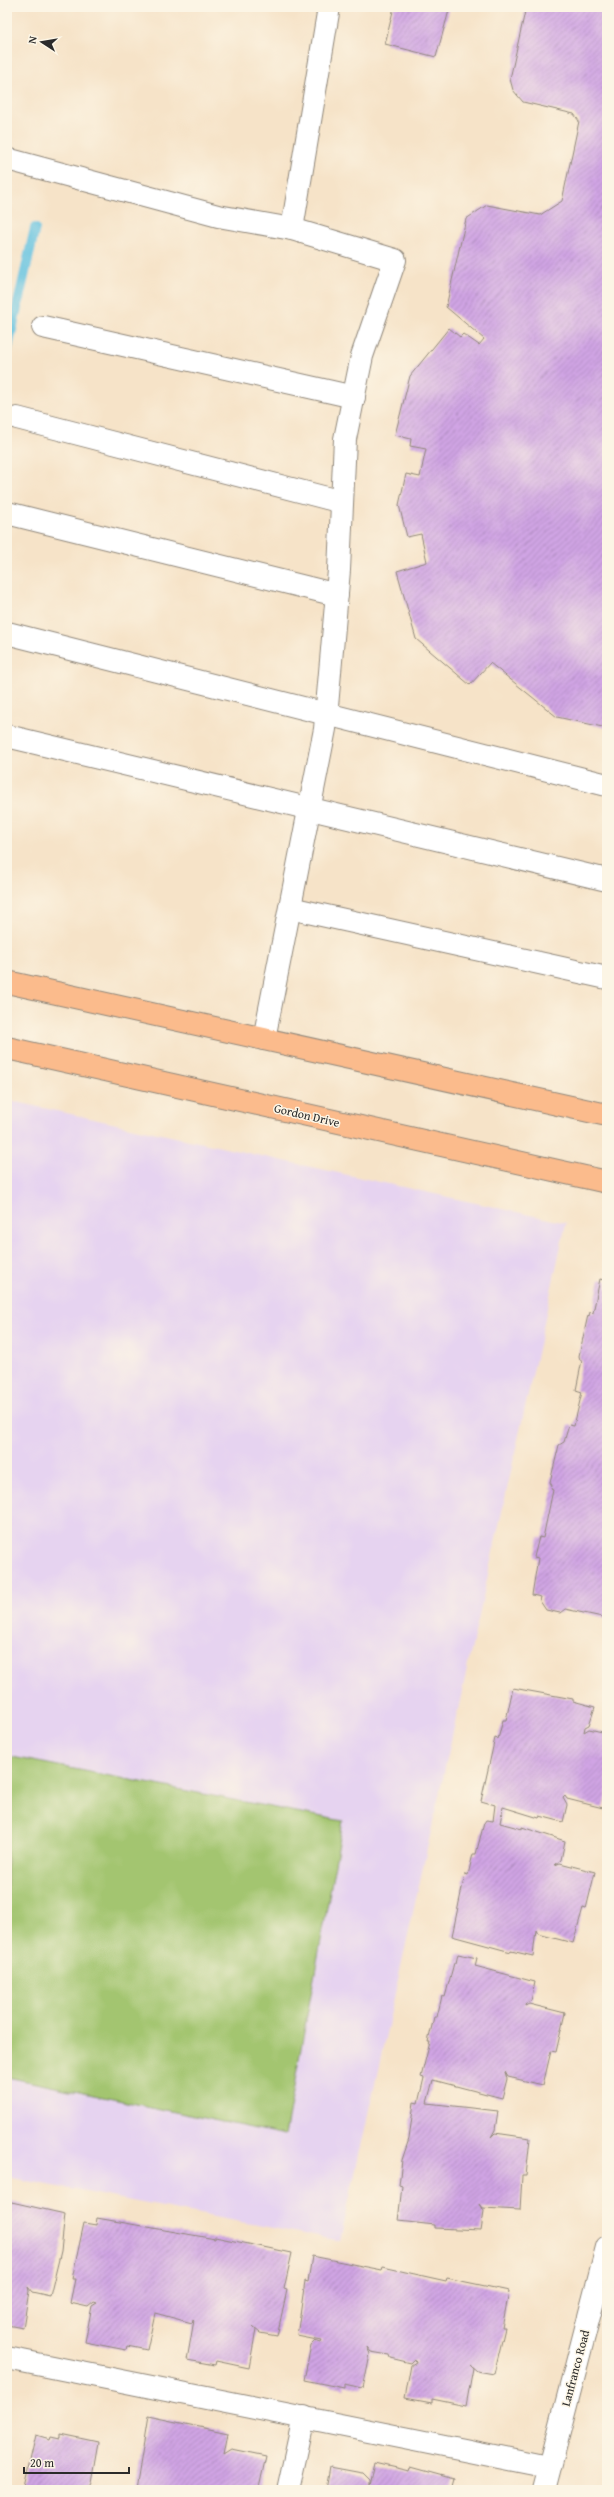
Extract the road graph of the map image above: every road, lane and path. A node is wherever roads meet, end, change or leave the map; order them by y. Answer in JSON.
{"nodes":[{"id":1,"x":329,"y":7,"type":"edge"},
{"id":2,"x":7,"y":159,"type":"edge"},
{"id":3,"x":292,"y":229,"type":"junction"},
{"id":4,"x":43,"y":327,"type":"dead end"},
{"id":5,"x":354,"y":397,"type":"junction"},
{"id":6,"x":17,"y":418,"type":"dead end"},
{"id":7,"x":342,"y":502,"type":"junction"},
{"id":8,"x":7,"y":513,"type":"edge"},
{"id":9,"x":337,"y":595,"type":"junction"},
{"id":10,"x":7,"y":633,"type":"edge"},
{"id":11,"x":327,"y":713,"type":"junction"},
{"id":12,"x":7,"y":736,"type":"edge"},
{"id":13,"x":607,"y":785,"type":"edge"},
{"id":14,"x":310,"y":810,"type":"junction"},
{"id":15,"x":607,"y":880,"type":"edge"},
{"id":16,"x":290,"y":908,"type":"junction"},
{"id":17,"x":607,"y":978,"type":"edge"},
{"id":18,"x":7,"y":982,"type":"edge"},
{"id":19,"x":264,"y":1039,"type":"junction"},
{"id":20,"x":7,"y":1048,"type":"edge"},
{"id":21,"x":607,"y":1115,"type":"edge"},
{"id":22,"x":607,"y":1182,"type":"edge"},
{"id":23,"x":607,"y":2247,"type":"edge"},
{"id":24,"x":7,"y":2358,"type":"edge"},
{"id":25,"x":304,"y":2417,"type":"junction"},
{"id":26,"x":549,"y":2467,"type":"junction"},
{"id":27,"x":288,"y":2490,"type":"edge"},
{"id":28,"x":544,"y":2490,"type":"edge"}],
"edges":[{"from":1,"to":3,"type":"street"},
{"from":2,"to":3,"type":"street"},
{"from":3,"to":5,"type":"street"},
{"from":4,"to":5,"type":"street"},
{"from":5,"to":7,"type":"street"},
{"from":6,"to":7,"type":"street"},
{"from":7,"to":9,"type":"street"},
{"from":8,"to":9,"type":"street"},
{"from":9,"to":11,"type":"street"},
{"from":10,"to":11,"type":"street"},
{"from":11,"to":13,"type":"street"},
{"from":11,"to":14,"type":"street"},
{"from":12,"to":14,"type":"street"},
{"from":14,"to":15,"type":"street"},
{"from":14,"to":16,"type":"street"},
{"from":16,"to":17,"type":"street"},
{"from":16,"to":19,"type":"street"},
{"from":18,"to":19,"type":"main road"},
{"from":19,"to":21,"type":"main road"},
{"from":20,"to":22,"type":"main road","name":"Gordon Drive"},
{"from":23,"to":26,"type":"street","name":"Lanfranco Road"},
{"from":24,"to":25,"type":"street"},
{"from":25,"to":26,"type":"street"},
{"from":25,"to":27,"type":"street"},
{"from":26,"to":28,"type":"street","name":"Lanfranco Road"}]}
